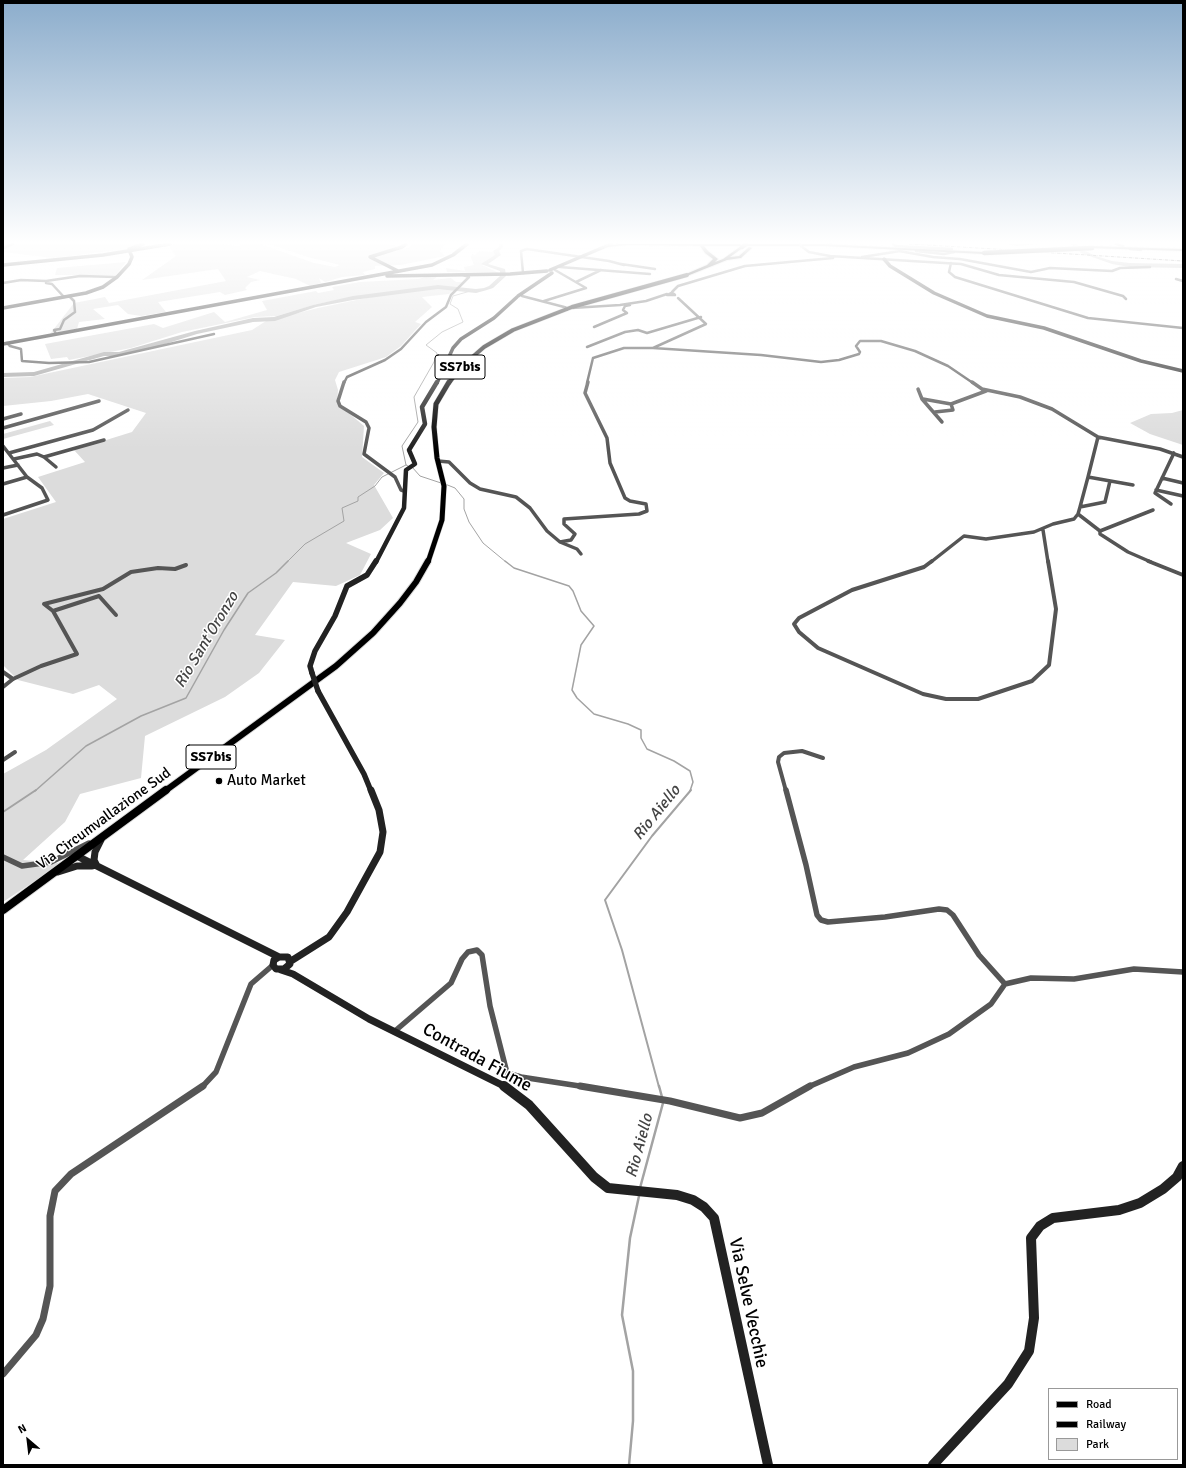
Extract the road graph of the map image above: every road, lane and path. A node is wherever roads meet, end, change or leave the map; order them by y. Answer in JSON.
{"nodes":[{"id":1,"x":74,"y":313,"type":"edge"},
{"id":2,"x":171,"y":313,"type":"edge"},
{"id":3,"x":439,"y":313,"type":"edge"},
{"id":4,"x":500,"y":313,"type":"edge"},
{"id":5,"x":558,"y":313,"type":"edge"},
{"id":6,"x":626,"y":313,"type":"edge"},
{"id":7,"x":695,"y":313,"type":"edge"},
{"id":8,"x":980,"y":313,"type":"edge"},
{"id":9,"x":1070,"y":313,"type":"edge"},
{"id":10,"x":701,"y":317,"type":"junction"},
{"id":11,"x":594,"y":327,"type":"dead end"},
{"id":12,"x":1183,"y":328,"type":"edge"},
{"id":13,"x":56,"y":334,"type":"junction"},
{"id":14,"x":214,"y":334,"type":"dead end"},
{"id":15,"x":5,"y":343,"type":"edge"},
{"id":16,"x":587,"y":347,"type":"dead end"},
{"id":17,"x":653,"y":348,"type":"junction"},
{"id":18,"x":1183,"y":371,"type":"edge"},
{"id":19,"x":918,"y":389,"type":"dead end"},
{"id":20,"x":986,"y":391,"type":"junction"},
{"id":21,"x":922,"y":399,"type":"junction"},
{"id":22,"x":99,"y":401,"type":"dead end"},
{"id":23,"x":951,"y":404,"type":"junction"},
{"id":24,"x":128,"y":410,"type":"dead end"},
{"id":25,"x":935,"y":412,"type":"junction"},
{"id":26,"x":21,"y":414,"type":"dead end"},
{"id":27,"x":3,"y":419,"type":"edge"},
{"id":28,"x":942,"y":422,"type":"dead end"},
{"id":29,"x":3,"y":428,"type":"edge"},
{"id":30,"x":1098,"y":437,"type":"junction"},
{"id":31,"x":104,"y":440,"type":"dead end"},
{"id":32,"x":3,"y":446,"type":"edge"},
{"id":33,"x":9,"y":453,"type":"junction"},
{"id":34,"x":1174,"y":453,"type":"junction"},
{"id":35,"x":44,"y":457,"type":"junction"},
{"id":36,"x":1183,"y":457,"type":"edge"},
{"id":37,"x":14,"y":459,"type":"junction"},
{"id":38,"x":438,"y":461,"type":"junction"},
{"id":39,"x":18,"y":465,"type":"junction"},
{"id":40,"x":56,"y":467,"type":"dead end"},
{"id":41,"x":3,"y":468,"type":"edge"},
{"id":42,"x":27,"y":477,"type":"junction"},
{"id":43,"x":1088,"y":477,"type":"junction"},
{"id":44,"x":1162,"y":478,"type":"junction"},
{"id":45,"x":1110,"y":481,"type":"junction"},
{"id":46,"x":1183,"y":483,"type":"edge"},
{"id":47,"x":3,"y":484,"type":"edge"},
{"id":48,"x":1133,"y":485,"type":"dead end"},
{"id":49,"x":1156,"y":490,"type":"junction"},
{"id":50,"x":404,"y":491,"type":"junction"},
{"id":51,"x":1183,"y":496,"type":"edge"},
{"id":52,"x":1171,"y":504,"type":"dead end"},
{"id":53,"x":1080,"y":507,"type":"junction"},
{"id":54,"x":1153,"y":510,"type":"dead end"},
{"id":55,"x":1078,"y":514,"type":"junction"},
{"id":56,"x":3,"y":516,"type":"edge"},
{"id":57,"x":1043,"y":530,"type":"junction"},
{"id":58,"x":1100,"y":531,"type":"junction"},
{"id":59,"x":560,"y":542,"type":"junction"},
{"id":60,"x":581,"y":554,"type":"dead end"},
{"id":61,"x":186,"y":565,"type":"dead end"},
{"id":62,"x":1183,"y":575,"type":"edge"},
{"id":63,"x":53,"y":611,"type":"junction"},
{"id":64,"x":116,"y":615,"type":"dead end"},
{"id":65,"x":3,"y":672,"type":"edge"},
{"id":66,"x":14,"y":679,"type":"junction"},
{"id":67,"x":3,"y":687,"type":"edge"},
{"id":68,"x":15,"y":752,"type":"dead end"},
{"id":69,"x":823,"y":758,"type":"dead end"},
{"id":70,"x":3,"y":760,"type":"edge"},
{"id":71,"x":101,"y":839,"type":"junction"},
{"id":72,"x":77,"y":856,"type":"junction"},
{"id":73,"x":3,"y":857,"type":"edge"},
{"id":74,"x":97,"y":866,"type":"junction"},
{"id":75,"x":48,"y":877,"type":"junction"},
{"id":76,"x":3,"y":910,"type":"edge"},
{"id":77,"x":283,"y":964,"type":"junction"},
{"id":78,"x":1183,"y":972,"type":"edge"},
{"id":79,"x":1005,"y":984,"type":"junction"},
{"id":80,"x":395,"y":1031,"type":"junction"},
{"id":81,"x":1183,"y":1166,"type":"edge"},
{"id":82,"x":650,"y":1192,"type":"joint"},
{"id":83,"x":3,"y":1374,"type":"edge"},
{"id":84,"x":768,"y":1465,"type":"edge"},
{"id":85,"x":934,"y":1465,"type":"edge"}],
"edges":[{"from":1,"to":13,"type":"street"},
{"from":2,"to":13,"type":"street"},
{"from":3,"to":50,"type":"street"},
{"from":4,"to":50,"type":"street"},
{"from":5,"to":38,"type":"main road","number":"SS7bis"},
{"from":6,"to":11,"type":"street"},
{"from":7,"to":10,"type":"street"},
{"from":8,"to":18,"type":"street"},
{"from":9,"to":12,"type":"street"},
{"from":10,"to":16,"type":"street"},
{"from":10,"to":17,"type":"street"},
{"from":13,"to":15,"type":"street"},
{"from":14,"to":15,"type":"street"},
{"from":17,"to":20,"type":"street"},
{"from":17,"to":59,"type":"street"},
{"from":19,"to":21,"type":"street"},
{"from":20,"to":23,"type":"street"},
{"from":20,"to":30,"type":"street"},
{"from":21,"to":23,"type":"street"},
{"from":21,"to":25,"type":"street"},
{"from":22,"to":29,"type":"street"},
{"from":23,"to":25,"type":"street"},
{"from":24,"to":33,"type":"street"},
{"from":25,"to":28,"type":"street"},
{"from":26,"to":27,"type":"street"},
{"from":30,"to":34,"type":"street"},
{"from":30,"to":43,"type":"street"},
{"from":31,"to":35,"type":"street"},
{"from":32,"to":33,"type":"street"},
{"from":33,"to":37,"type":"street"},
{"from":34,"to":36,"type":"street"},
{"from":34,"to":44,"type":"street"},
{"from":35,"to":37,"type":"street"},
{"from":35,"to":40,"type":"street"},
{"from":37,"to":39,"type":"street"},
{"from":38,"to":59,"type":"street"},
{"from":38,"to":71,"type":"main road","name":"Via Circumvallazione Sud","number":"SS7bis"},
{"from":39,"to":41,"type":"street"},
{"from":39,"to":42,"type":"street"},
{"from":42,"to":47,"type":"street"},
{"from":42,"to":56,"type":"street"},
{"from":43,"to":45,"type":"street"},
{"from":43,"to":53,"type":"street"},
{"from":44,"to":46,"type":"street"},
{"from":44,"to":49,"type":"street"},
{"from":45,"to":48,"type":"street"},
{"from":45,"to":53,"type":"street"},
{"from":49,"to":51,"type":"street"},
{"from":49,"to":52,"type":"street"},
{"from":50,"to":77,"type":"street","bridge":true},
{"from":53,"to":55,"type":"street"},
{"from":54,"to":58,"type":"street"},
{"from":55,"to":57,"type":"street"},
{"from":55,"to":58,"type":"street"},
{"from":57,"to":57,"type":"street"},
{"from":58,"to":62,"type":"street"},
{"from":59,"to":60,"type":"street"},
{"from":61,"to":63,"type":"street"},
{"from":63,"to":64,"type":"street"},
{"from":63,"to":66,"type":"street"},
{"from":65,"to":66,"type":"street"},
{"from":66,"to":67,"type":"street"},
{"from":68,"to":70,"type":"street"},
{"from":69,"to":79,"type":"street"},
{"from":71,"to":72,"type":"main road","name":"Via Circumvallazione Sud","number":"SS7bis"},
{"from":71,"to":73,"type":"street"},
{"from":71,"to":74,"type":"street"},
{"from":72,"to":74,"type":"street"},
{"from":72,"to":75,"type":"main road","name":"Via Circumvallazione Sud","number":"SS7bis"},
{"from":74,"to":75,"type":"street"},
{"from":74,"to":77,"type":"street"},
{"from":75,"to":76,"type":"main road","name":"Via Circumvallazione Sud","number":"SS7bis"},
{"from":77,"to":80,"type":"street","name":"Contrada Fiume"},
{"from":77,"to":83,"type":"street"},
{"from":78,"to":79,"type":"street"},
{"from":79,"to":80,"type":"street"},
{"from":80,"to":82,"type":"street","name":"Contrada Fiume"},
{"from":81,"to":85,"type":"street"},
{"from":82,"to":84,"type":"street","name":"Via Selve Vecchie"}]}
